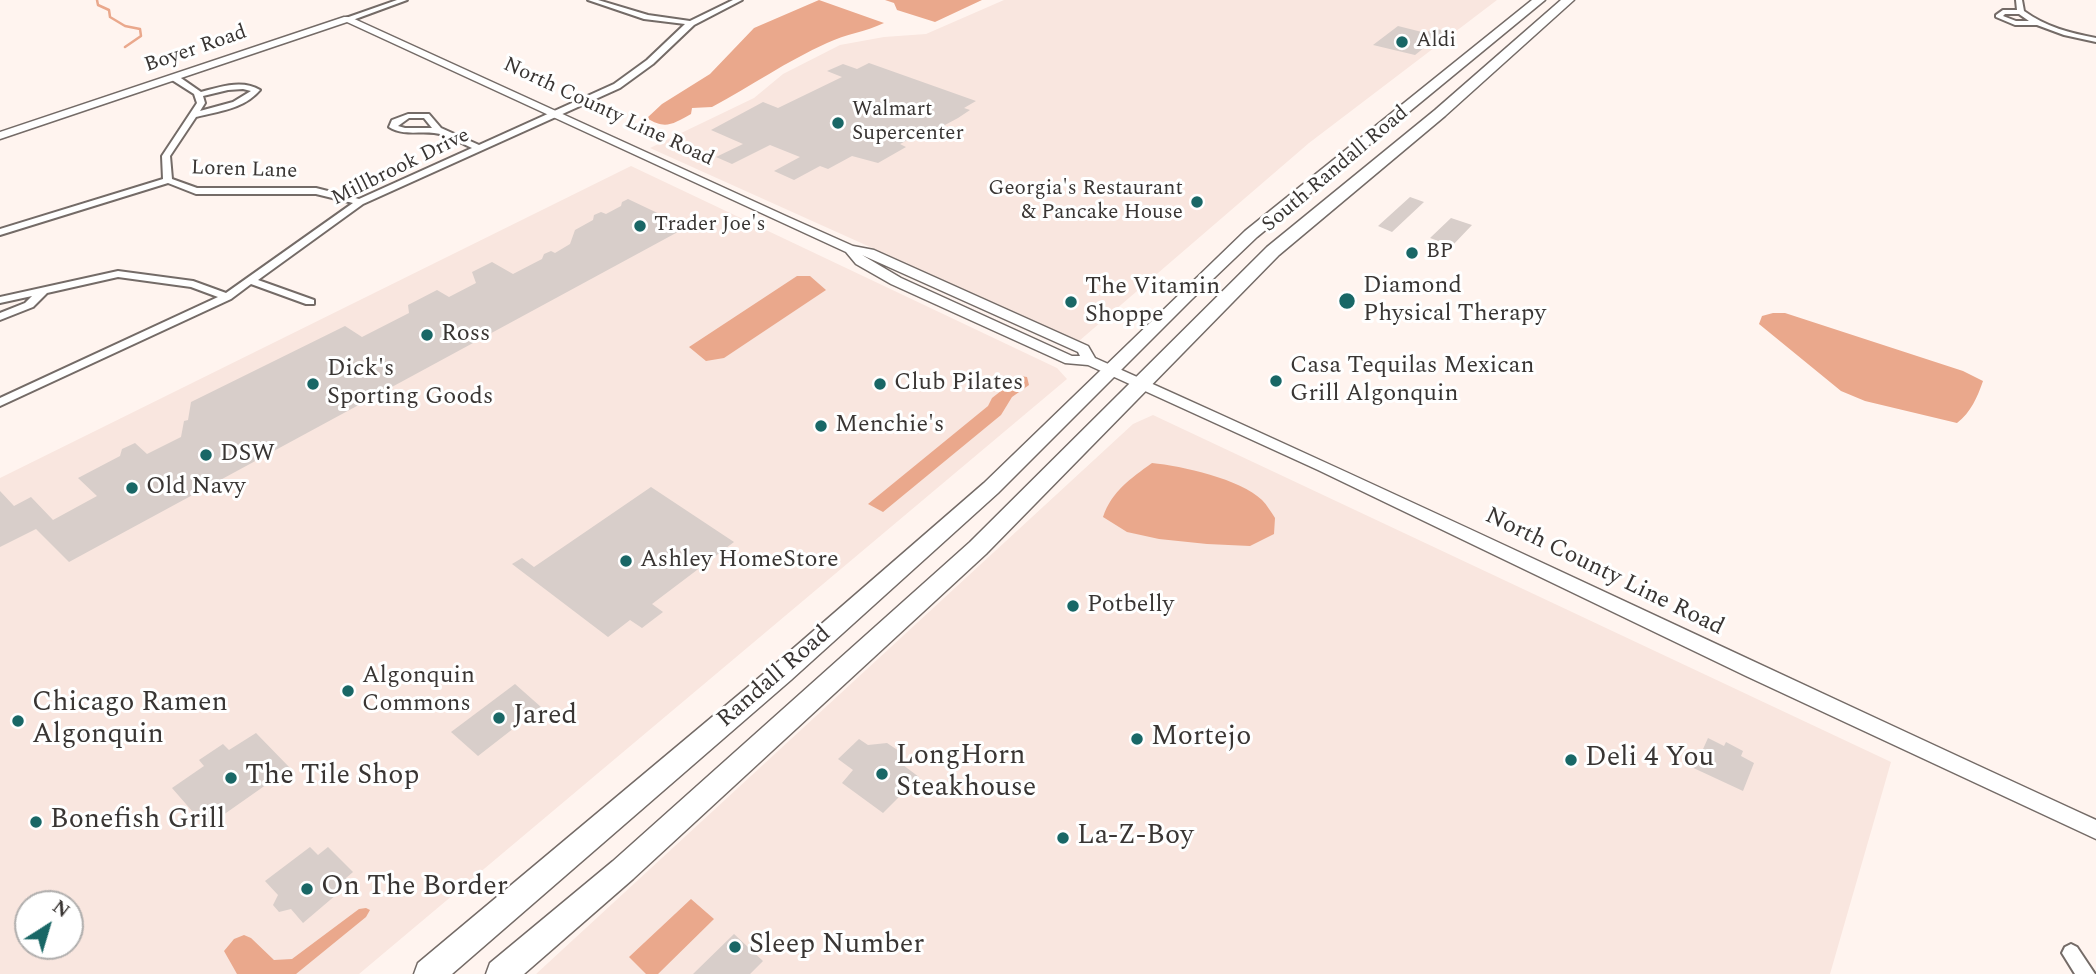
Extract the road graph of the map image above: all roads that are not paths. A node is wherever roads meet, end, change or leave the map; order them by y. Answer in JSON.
{"nodes":[{"id":1,"x":404,"y":0,"type":"edge"},
{"id":2,"x":591,"y":0,"type":"edge"},
{"id":3,"x":619,"y":0,"type":"edge"},
{"id":4,"x":739,"y":0,"type":"edge"},
{"id":5,"x":1539,"y":0,"type":"edge"},
{"id":6,"x":1568,"y":0,"type":"edge"},
{"id":7,"x":2020,"y":0,"type":"edge"},
{"id":8,"x":610,"y":4,"type":"junction"},
{"id":9,"x":2021,"y":12,"type":"junction"},
{"id":10,"x":348,"y":19,"type":"junction"},
{"id":11,"x":691,"y":23,"type":"junction"},
{"id":12,"x":2038,"y":23,"type":"junction"},
{"id":13,"x":2096,"y":40,"type":"edge"},
{"id":14,"x":175,"y":78,"type":"junction"},
{"id":15,"x":199,"y":95,"type":"junction"},
{"id":16,"x":192,"y":115,"type":"junction"},
{"id":17,"x":558,"y":115,"type":"junction"},
{"id":18,"x":438,"y":130,"type":"dead end"},
{"id":19,"x":0,"y":136,"type":"edge"},
{"id":20,"x":479,"y":148,"type":"junction"},
{"id":21,"x":168,"y":180,"type":"junction"},
{"id":22,"x":360,"y":202,"type":"junction"},
{"id":23,"x":0,"y":232,"type":"edge"},
{"id":24,"x":252,"y":281,"type":"junction"},
{"id":25,"x":43,"y":291,"type":"junction"},
{"id":26,"x":227,"y":297,"type":"junction"},
{"id":27,"x":0,"y":300,"type":"edge"},
{"id":28,"x":310,"y":302,"type":"dead end"},
{"id":29,"x":0,"y":317,"type":"edge"},
{"id":30,"x":1090,"y":360,"type":"joint"},
{"id":31,"x":1111,"y":370,"type":"junction"},
{"id":32,"x":1142,"y":384,"type":"junction"},
{"id":33,"x":0,"y":402,"type":"edge"},
{"id":34,"x":2096,"y":830,"type":"edge"},
{"id":35,"x":2071,"y":953,"type":"dead end"},
{"id":36,"x":429,"y":974,"type":"edge"},
{"id":37,"x":501,"y":974,"type":"edge"},
{"id":38,"x":2085,"y":974,"type":"edge"}],
"edges":[{"from":1,"to":10,"type":"street","name":"Boyer Road"},
{"from":2,"to":8,"type":"street"},
{"from":3,"to":8,"type":"street"},
{"from":4,"to":11,"type":"street","name":"Millbrook Drive"},
{"from":5,"to":31,"type":"main road","name":"South Randall Road"},
{"from":6,"to":32,"type":"main road","name":"South Randall Road"},
{"from":7,"to":9,"type":"street"},
{"from":8,"to":11,"type":"street"},
{"from":9,"to":12,"type":"street"},
{"from":9,"to":12,"type":"street"},
{"from":10,"to":14,"type":"street","name":"Boyer Road"},
{"from":10,"to":17,"type":"street","name":"North County Line Road"},
{"from":11,"to":17,"type":"street","name":"Millbrook Drive"},
{"from":12,"to":13,"type":"street"},
{"from":14,"to":15,"type":"street"},
{"from":14,"to":19,"type":"street","name":"Boyer Road"},
{"from":15,"to":16,"type":"street","name":"Loren Lane"},
{"from":15,"to":16,"type":"street"},
{"from":16,"to":21,"type":"street","name":"Loren Lane"},
{"from":17,"to":20,"type":"street","name":"Millbrook Drive"},
{"from":17,"to":30,"type":"street","name":"North County Line Road"},
{"from":18,"to":20,"type":"street"},
{"from":20,"to":22,"type":"street","name":"Millbrook Drive"},
{"from":21,"to":22,"type":"street","name":"Loren Lane"},
{"from":21,"to":23,"type":"street"},
{"from":22,"to":24,"type":"street","name":"Millbrook Drive"},
{"from":24,"to":26,"type":"street","name":"Millbrook Drive"},
{"from":24,"to":28,"type":"street"},
{"from":25,"to":26,"type":"street"},
{"from":25,"to":27,"type":"street"},
{"from":25,"to":29,"type":"street"},
{"from":26,"to":33,"type":"street","name":"Millbrook Drive"},
{"from":30,"to":31,"type":"street","name":"North County Line Road"},
{"from":31,"to":32,"type":"street","name":"North County Line Road"},
{"from":31,"to":36,"type":"main road","name":"Randall Road"},
{"from":32,"to":34,"type":"street","name":"North County Line Road"},
{"from":32,"to":37,"type":"main road","name":"Randall Road"},
{"from":35,"to":38,"type":"street"}]}
